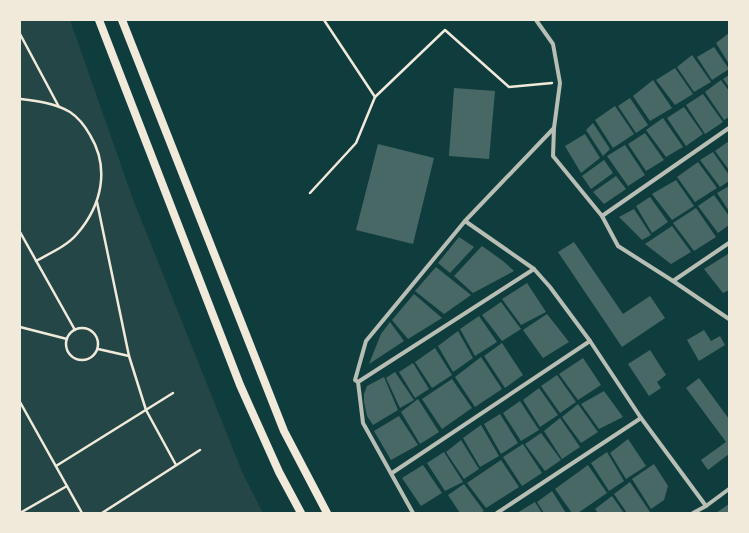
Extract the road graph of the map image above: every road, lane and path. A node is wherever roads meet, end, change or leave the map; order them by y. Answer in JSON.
{"nodes":[{"id":1,"x":99,"y":20,"type":"edge"},
{"id":2,"x":122,"y":20,"type":"edge"},
{"id":3,"x":324,"y":20,"type":"edge"},
{"id":4,"x":536,"y":20,"type":"edge"},
{"id":5,"x":20,"y":34,"type":"edge"},
{"id":6,"x":560,"y":83,"type":"junction"},
{"id":7,"x":376,"y":97,"type":"junction"},
{"id":8,"x":20,"y":99,"type":"edge"},
{"id":9,"x":59,"y":107,"type":"junction"},
{"id":10,"x":554,"y":128,"type":"junction"},
{"id":11,"x":729,"y":128,"type":"edge"},
{"id":12,"x":310,"y":193,"type":"dead end"},
{"id":13,"x":97,"y":202,"type":"junction"},
{"id":14,"x":602,"y":216,"type":"junction"},
{"id":15,"x":465,"y":221,"type":"junction"},
{"id":16,"x":20,"y":232,"type":"edge"},
{"id":17,"x":729,"y":243,"type":"edge"},
{"id":18,"x":36,"y":261,"type":"junction"},
{"id":19,"x":534,"y":269,"type":"junction"},
{"id":20,"x":673,"y":281,"type":"junction"},
{"id":21,"x":729,"y":319,"type":"edge"},
{"id":22,"x":20,"y":327,"type":"edge"},
{"id":23,"x":75,"y":330,"type":"junction"},
{"id":24,"x":67,"y":339,"type":"junction"},
{"id":25,"x":590,"y":341,"type":"junction"},
{"id":26,"x":98,"y":348,"type":"junction"},
{"id":27,"x":129,"y":356,"type":"junction"},
{"id":28,"x":358,"y":382,"type":"junction"},
{"id":29,"x":173,"y":393,"type":"dead end"},
{"id":30,"x":20,"y":402,"type":"edge"},
{"id":31,"x":146,"y":410,"type":"junction"},
{"id":32,"x":641,"y":418,"type":"junction"},
{"id":33,"x":200,"y":450,"type":"dead end"},
{"id":34,"x":176,"y":465,"type":"junction"},
{"id":35,"x":56,"y":466,"type":"junction"},
{"id":36,"x":392,"y":473,"type":"junction"},
{"id":37,"x":67,"y":486,"type":"junction"},
{"id":38,"x":729,"y":489,"type":"edge"},
{"id":39,"x":706,"y":506,"type":"junction"},
{"id":40,"x":20,"y":513,"type":"edge"},
{"id":41,"x":82,"y":513,"type":"edge"},
{"id":42,"x":102,"y":513,"type":"edge"},
{"id":43,"x":301,"y":513,"type":"edge"},
{"id":44,"x":327,"y":513,"type":"edge"},
{"id":45,"x":413,"y":513,"type":"edge"},
{"id":46,"x":497,"y":513,"type":"edge"},
{"id":47,"x":694,"y":513,"type":"edge"}],
"edges":[{"from":1,"to":43,"type":"main road"},
{"from":2,"to":44,"type":"main road"},
{"from":3,"to":7,"type":"path"},
{"from":4,"to":6,"type":"street"},
{"from":5,"to":9,"type":"path"},
{"from":6,"to":7,"type":"path"},
{"from":6,"to":10,"type":"street"},
{"from":7,"to":12,"type":"path"},
{"from":8,"to":9,"type":"path"},
{"from":9,"to":13,"type":"path"},
{"from":10,"to":14,"type":"street"},
{"from":10,"to":15,"type":"street"},
{"from":11,"to":14,"type":"street"},
{"from":13,"to":18,"type":"path"},
{"from":13,"to":27,"type":"path"},
{"from":14,"to":20,"type":"street"},
{"from":15,"to":19,"type":"street"},
{"from":15,"to":28,"type":"street"},
{"from":16,"to":18,"type":"path"},
{"from":17,"to":20,"type":"street"},
{"from":18,"to":23,"type":"path"},
{"from":19,"to":25,"type":"street"},
{"from":19,"to":28,"type":"street"},
{"from":20,"to":21,"type":"street"},
{"from":22,"to":24,"type":"path"},
{"from":23,"to":24,"type":"path"},
{"from":23,"to":26,"type":"path"},
{"from":24,"to":26,"type":"path"},
{"from":25,"to":32,"type":"street"},
{"from":25,"to":36,"type":"street"},
{"from":26,"to":27,"type":"path"},
{"from":27,"to":31,"type":"path"},
{"from":28,"to":36,"type":"street"},
{"from":29,"to":31,"type":"path"},
{"from":30,"to":35,"type":"path"},
{"from":31,"to":34,"type":"path"},
{"from":31,"to":35,"type":"path"},
{"from":32,"to":39,"type":"street"},
{"from":32,"to":46,"type":"street"},
{"from":33,"to":34,"type":"path"},
{"from":34,"to":42,"type":"path"},
{"from":35,"to":37,"type":"path"},
{"from":36,"to":45,"type":"street"},
{"from":37,"to":40,"type":"path"},
{"from":37,"to":41,"type":"path"},
{"from":38,"to":39,"type":"street"},
{"from":39,"to":47,"type":"street"}]}
